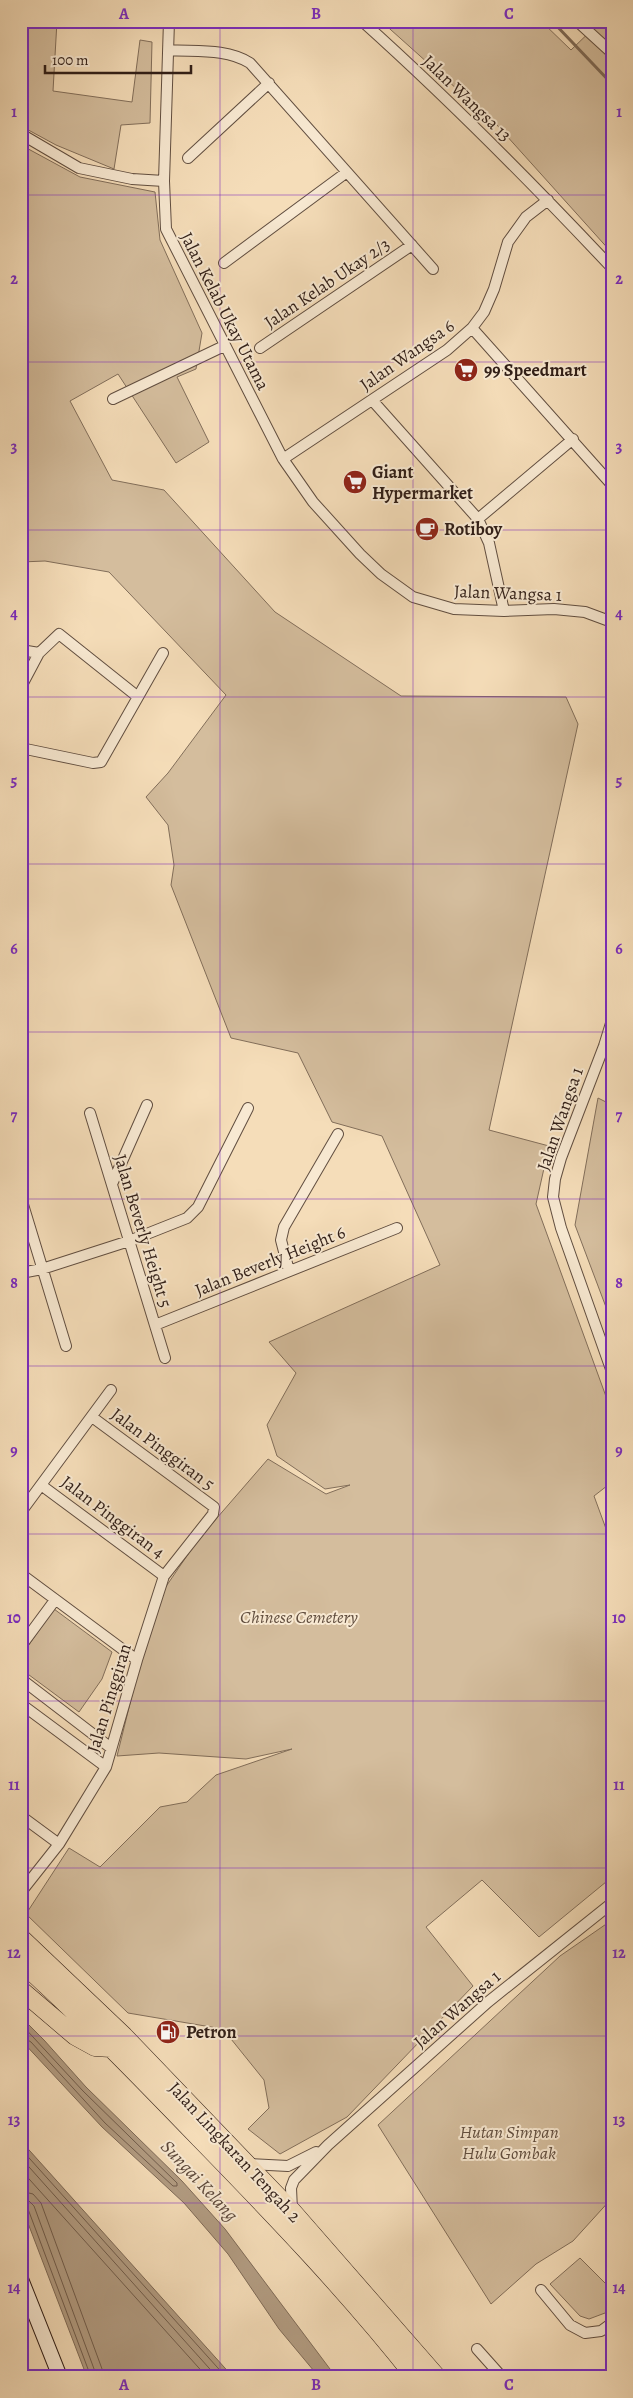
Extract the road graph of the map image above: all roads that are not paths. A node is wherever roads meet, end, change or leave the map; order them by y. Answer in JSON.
{"nodes":[{"id":1,"x":169,"y":21,"type":"edge"},
{"id":2,"x":362,"y":21,"type":"edge"},
{"id":3,"x":577,"y":21,"type":"edge"},
{"id":4,"x":169,"y":50,"type":"junction"},
{"id":5,"x":612,"y":53,"type":"edge"},
{"id":6,"x":269,"y":83,"type":"junction"},
{"id":7,"x":21,"y":134,"type":"edge"},
{"id":8,"x":188,"y":158,"type":"dead end"},
{"id":9,"x":347,"y":172,"type":"junction"},
{"id":10,"x":164,"y":181,"type":"junction"},
{"id":11,"x":548,"y":200,"type":"junction"},
{"id":12,"x":412,"y":245,"type":"junction"},
{"id":13,"x":224,"y":263,"type":"dead end"},
{"id":14,"x":612,"y":268,"type":"edge"},
{"id":15,"x":433,"y":269,"type":"dead end"},
{"id":16,"x":472,"y":328,"type":"junction"},
{"id":17,"x":224,"y":346,"type":"junction"},
{"id":18,"x":260,"y":348,"type":"dead end"},
{"id":19,"x":113,"y":399,"type":"dead end"},
{"id":20,"x":372,"y":400,"type":"junction"},
{"id":21,"x":573,"y":438,"type":"junction"},
{"id":22,"x":283,"y":459,"type":"junction"},
{"id":23,"x":612,"y":484,"type":"edge"},
{"id":24,"x":478,"y":519,"type":"junction"},
{"id":25,"x":504,"y":611,"type":"junction"},
{"id":26,"x":612,"y":622,"type":"edge"},
{"id":27,"x":21,"y":650,"type":"edge"},
{"id":28,"x":39,"y":653,"type":"junction"},
{"id":29,"x":163,"y":653,"type":"dead end"},
{"id":30,"x":21,"y":687,"type":"edge"},
{"id":31,"x":138,"y":697,"type":"junction"},
{"id":32,"x":21,"y":748,"type":"edge"},
{"id":33,"x":612,"y":1020,"type":"edge"},
{"id":34,"x":147,"y":1105,"type":"dead end"},
{"id":35,"x":248,"y":1108,"type":"dead end"},
{"id":36,"x":90,"y":1113,"type":"dead end"},
{"id":37,"x":338,"y":1134,"type":"dead end"},
{"id":38,"x":112,"y":1184,"type":"junction"},
{"id":39,"x":21,"y":1198,"type":"edge"},
{"id":40,"x":397,"y":1228,"type":"dead end"},
{"id":41,"x":129,"y":1241,"type":"junction"},
{"id":42,"x":42,"y":1269,"type":"junction"},
{"id":43,"x":289,"y":1271,"type":"junction"},
{"id":44,"x":21,"y":1273,"type":"edge"},
{"id":45,"x":155,"y":1325,"type":"junction"},
{"id":46,"x":66,"y":1346,"type":"dead end"},
{"id":47,"x":165,"y":1358,"type":"dead end"},
{"id":48,"x":612,"y":1372,"type":"edge"},
{"id":49,"x":111,"y":1390,"type":"dead end"},
{"id":50,"x":92,"y":1416,"type":"junction"},
{"id":51,"x":41,"y":1485,"type":"junction"},
{"id":52,"x":214,"y":1507,"type":"joint"},
{"id":53,"x":21,"y":1512,"type":"edge"},
{"id":54,"x":21,"y":1574,"type":"edge"},
{"id":55,"x":164,"y":1576,"type":"junction"},
{"id":56,"x":55,"y":1600,"type":"junction"},
{"id":57,"x":21,"y":1646,"type":"edge"},
{"id":58,"x":137,"y":1660,"type":"junction"},
{"id":59,"x":21,"y":1678,"type":"edge"},
{"id":60,"x":21,"y":1704,"type":"edge"},
{"id":61,"x":111,"y":1748,"type":"junction"},
{"id":62,"x":106,"y":1768,"type":"junction"},
{"id":63,"x":21,"y":1816,"type":"edge"},
{"id":64,"x":58,"y":1844,"type":"junction"},
{"id":65,"x":21,"y":1892,"type":"edge"},
{"id":66,"x":612,"y":1903,"type":"edge"},
{"id":67,"x":21,"y":1938,"type":"edge"},
{"id":68,"x":21,"y":1962,"type":"edge"},
{"id":69,"x":21,"y":1990,"type":"edge"},
{"id":70,"x":112,"y":2048,"type":"junction"},
{"id":71,"x":328,"y":2146,"type":"junction"},
{"id":72,"x":247,"y":2164,"type":"junction"},
{"id":73,"x":292,"y":2211,"type":"junction"},
{"id":74,"x":21,"y":2279,"type":"edge"},
{"id":75,"x":541,"y":2290,"type":"dead end"},
{"id":76,"x":612,"y":2323,"type":"edge"},
{"id":77,"x":477,"y":2349,"type":"dead end"},
{"id":78,"x":60,"y":2377,"type":"edge"},
{"id":79,"x":415,"y":2377,"type":"edge"},
{"id":80,"x":437,"y":2377,"type":"edge"},
{"id":81,"x":502,"y":2377,"type":"edge"}],
"edges":[{"from":1,"to":4,"type":"street","name":"Jalan Kelab Ukay Utama"},
{"from":2,"to":11,"type":"street","name":"Jalan Wangsa 13"},
{"from":3,"to":5,"type":"street"},
{"from":4,"to":6,"type":"street"},
{"from":4,"to":10,"type":"street","name":"Jalan Kelab Ukay Utama"},
{"from":6,"to":8,"type":"street"},
{"from":6,"to":9,"type":"street"},
{"from":7,"to":10,"type":"street"},
{"from":9,"to":12,"type":"street"},
{"from":9,"to":13,"type":"street"},
{"from":10,"to":17,"type":"street","name":"Jalan Kelab Ukay Utama"},
{"from":11,"to":14,"type":"street","name":"Jalan Wangsa 13"},
{"from":11,"to":16,"type":"street","name":"Jalan Wangsa 6"},
{"from":12,"to":15,"type":"street"},
{"from":12,"to":18,"type":"street","name":"Jalan Kelab Ukay 2/3"},
{"from":16,"to":20,"type":"street","name":"Jalan Wangsa 6"},
{"from":16,"to":21,"type":"street"},
{"from":17,"to":19,"type":"street"},
{"from":17,"to":22,"type":"street","name":"Jalan Kelab Ukay Utama"},
{"from":20,"to":22,"type":"street","name":"Jalan Wangsa 6"},
{"from":20,"to":24,"type":"street"},
{"from":21,"to":23,"type":"street"},
{"from":21,"to":24,"type":"street"},
{"from":22,"to":25,"type":"street","name":"Jalan Wangsa 1"},
{"from":24,"to":25,"type":"street"},
{"from":25,"to":26,"type":"street","name":"Jalan Wangsa 1"},
{"from":27,"to":28,"type":"street"},
{"from":28,"to":30,"type":"street"},
{"from":28,"to":31,"type":"street"},
{"from":29,"to":31,"type":"street"},
{"from":31,"to":32,"type":"street"},
{"from":33,"to":48,"type":"street","name":"Jalan Wangsa 1"},
{"from":34,"to":38,"type":"street"},
{"from":35,"to":41,"type":"street"},
{"from":36,"to":38,"type":"street","name":"Jalan Beverly Height 5"},
{"from":37,"to":43,"type":"street"},
{"from":38,"to":41,"type":"street","name":"Jalan Beverly Height 5"},
{"from":39,"to":42,"type":"street"},
{"from":40,"to":43,"type":"street","name":"Jalan Beverly Height 6"},
{"from":41,"to":42,"type":"street"},
{"from":41,"to":45,"type":"street","name":"Jalan Beverly Height 5"},
{"from":42,"to":44,"type":"street"},
{"from":42,"to":46,"type":"street"},
{"from":43,"to":45,"type":"street","name":"Jalan Beverly Height 6"},
{"from":45,"to":47,"type":"street","name":"Jalan Beverly Height 5"},
{"from":49,"to":50,"type":"street"},
{"from":50,"to":51,"type":"street"},
{"from":50,"to":52,"type":"street","name":"Jalan Pinggiran 5"},
{"from":51,"to":53,"type":"street"},
{"from":51,"to":55,"type":"street","name":"Jalan Pinggiran 4"},
{"from":52,"to":55,"type":"street","name":"Jalan Pinggiran"},
{"from":54,"to":56,"type":"street"},
{"from":55,"to":58,"type":"street","name":"Jalan Pinggiran"},
{"from":56,"to":57,"type":"street"},
{"from":56,"to":58,"type":"street"},
{"from":58,"to":61,"type":"street","name":"Jalan Pinggiran"},
{"from":59,"to":61,"type":"street"},
{"from":60,"to":62,"type":"street"},
{"from":61,"to":62,"type":"street","name":"Jalan Pinggiran"},
{"from":62,"to":64,"type":"street","name":"Jalan Pinggiran"},
{"from":63,"to":64,"type":"street"},
{"from":64,"to":65,"type":"street","name":"Jalan Pinggiran"},
{"from":66,"to":71,"type":"street","name":"Jalan Wangsa 1"},
{"from":67,"to":72,"type":"highway","name":"Jalan Lingkaran Tengah 2"},
{"from":68,"to":70,"type":"highway","name":"Jalan Lingkaran Tengah 2"},
{"from":69,"to":70,"type":"highway"},
{"from":70,"to":79,"type":"highway","name":"Jalan Lingkaran Tengah 2"},
{"from":71,"to":72,"type":"street","name":"Jalan Wangsa 1"},
{"from":71,"to":73,"type":"street","name":"Jalan Wangsa 1"},
{"from":72,"to":73,"type":"highway","name":"Jalan Lingkaran Tengah 2"},
{"from":73,"to":80,"type":"highway","name":"Jalan Lingkaran Tengah 2"},
{"from":74,"to":78,"type":"main road"},
{"from":75,"to":76,"type":"street"},
{"from":77,"to":81,"type":"street"}]}
